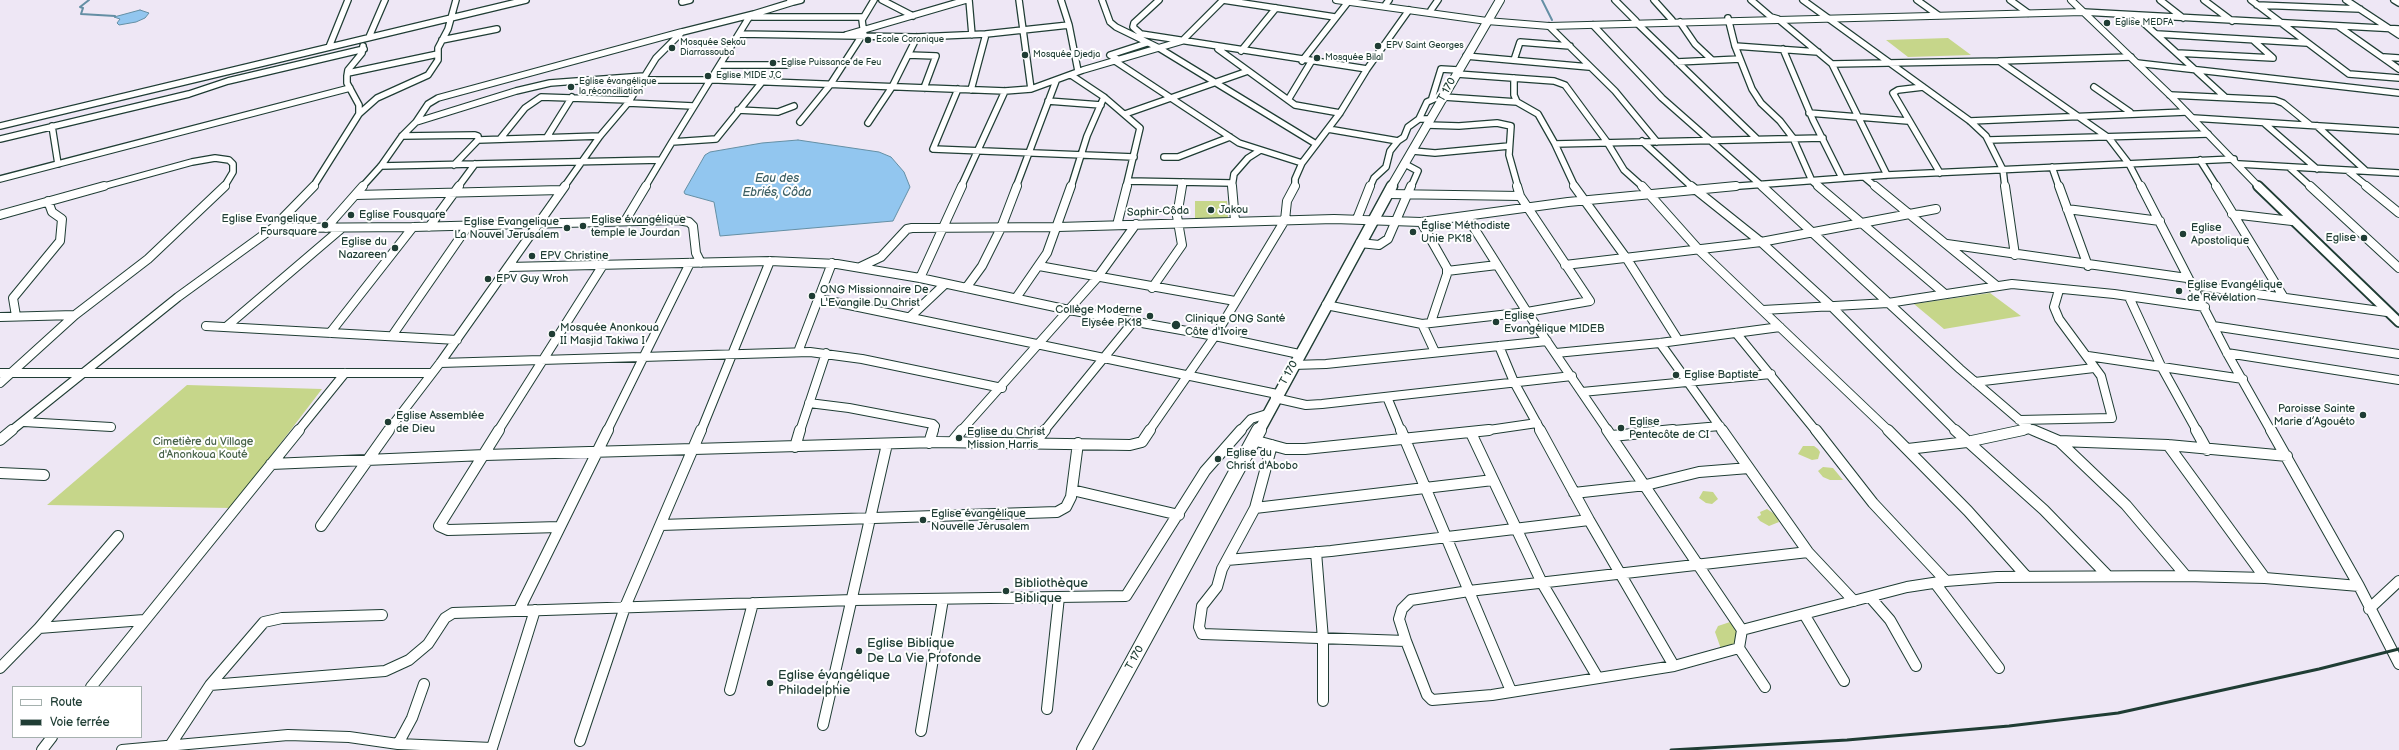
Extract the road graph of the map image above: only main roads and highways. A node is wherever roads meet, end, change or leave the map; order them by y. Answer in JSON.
{"nodes":[{"id":1,"x":1500,"y":0,"type":"edge"},
{"id":2,"x":1084,"y":750,"type":"edge"}],
"edges":[{"from":1,"to":2,"type":"main road","name":"T 170"}]}
